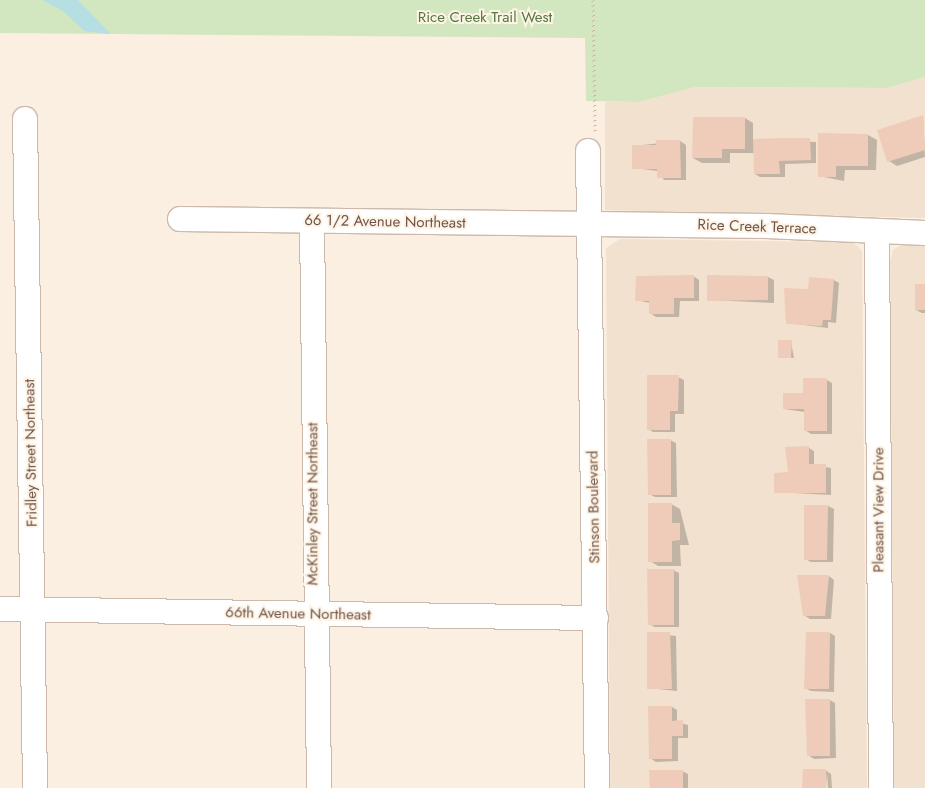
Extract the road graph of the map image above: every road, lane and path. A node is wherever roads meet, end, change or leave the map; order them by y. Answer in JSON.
{"nodes":[{"id":1,"x":593,"y":0,"type":"edge"},
{"id":2,"x":25,"y":119,"type":"dead end"},
{"id":3,"x":588,"y":151,"type":"joint"},
{"id":4,"x":180,"y":219,"type":"dead end"},
{"id":5,"x":312,"y":221,"type":"junction"},
{"id":6,"x":589,"y":225,"type":"junction"},
{"id":7,"x":877,"y":231,"type":"junction"},
{"id":8,"x":925,"y":233,"type":"edge"},
{"id":9,"x":0,"y":609,"type":"edge"},
{"id":10,"x":33,"y":609,"type":"junction"},
{"id":11,"x":314,"y":614,"type":"junction"},
{"id":12,"x":596,"y":618,"type":"junction"},
{"id":13,"x":35,"y":788,"type":"edge"},
{"id":14,"x":319,"y":788,"type":"edge"},
{"id":15,"x":597,"y":788,"type":"edge"},
{"id":16,"x":881,"y":788,"type":"edge"}],
"edges":[{"from":1,"to":3,"type":"path"},
{"from":2,"to":10,"type":"street","name":"Fridley Street Northeast"},
{"from":3,"to":6,"type":"street","name":"Stinson Boulevard"},
{"from":4,"to":5,"type":"street","name":"66 1/2 Avenue Northeast"},
{"from":5,"to":6,"type":"street","name":"66 1/2 Avenue Northeast"},
{"from":5,"to":11,"type":"street","name":"McKinley Street Northeast"},
{"from":6,"to":7,"type":"street","name":"Rice Creek Terrace"},
{"from":6,"to":12,"type":"street","name":"Stinson Boulevard"},
{"from":7,"to":8,"type":"street","name":"Rice Creek Terrace"},
{"from":7,"to":16,"type":"street","name":"Pleasant View Drive"},
{"from":9,"to":10,"type":"street","name":"66th Avenue Northeast"},
{"from":10,"to":11,"type":"street","name":"66th Avenue Northeast"},
{"from":10,"to":13,"type":"street","name":"Fridley Street Northeast"},
{"from":11,"to":12,"type":"street","name":"66th Avenue Northeast"},
{"from":11,"to":14,"type":"street","name":"McKinley Street Northeast"},
{"from":12,"to":15,"type":"street","name":"Stinson Boulevard"}]}
